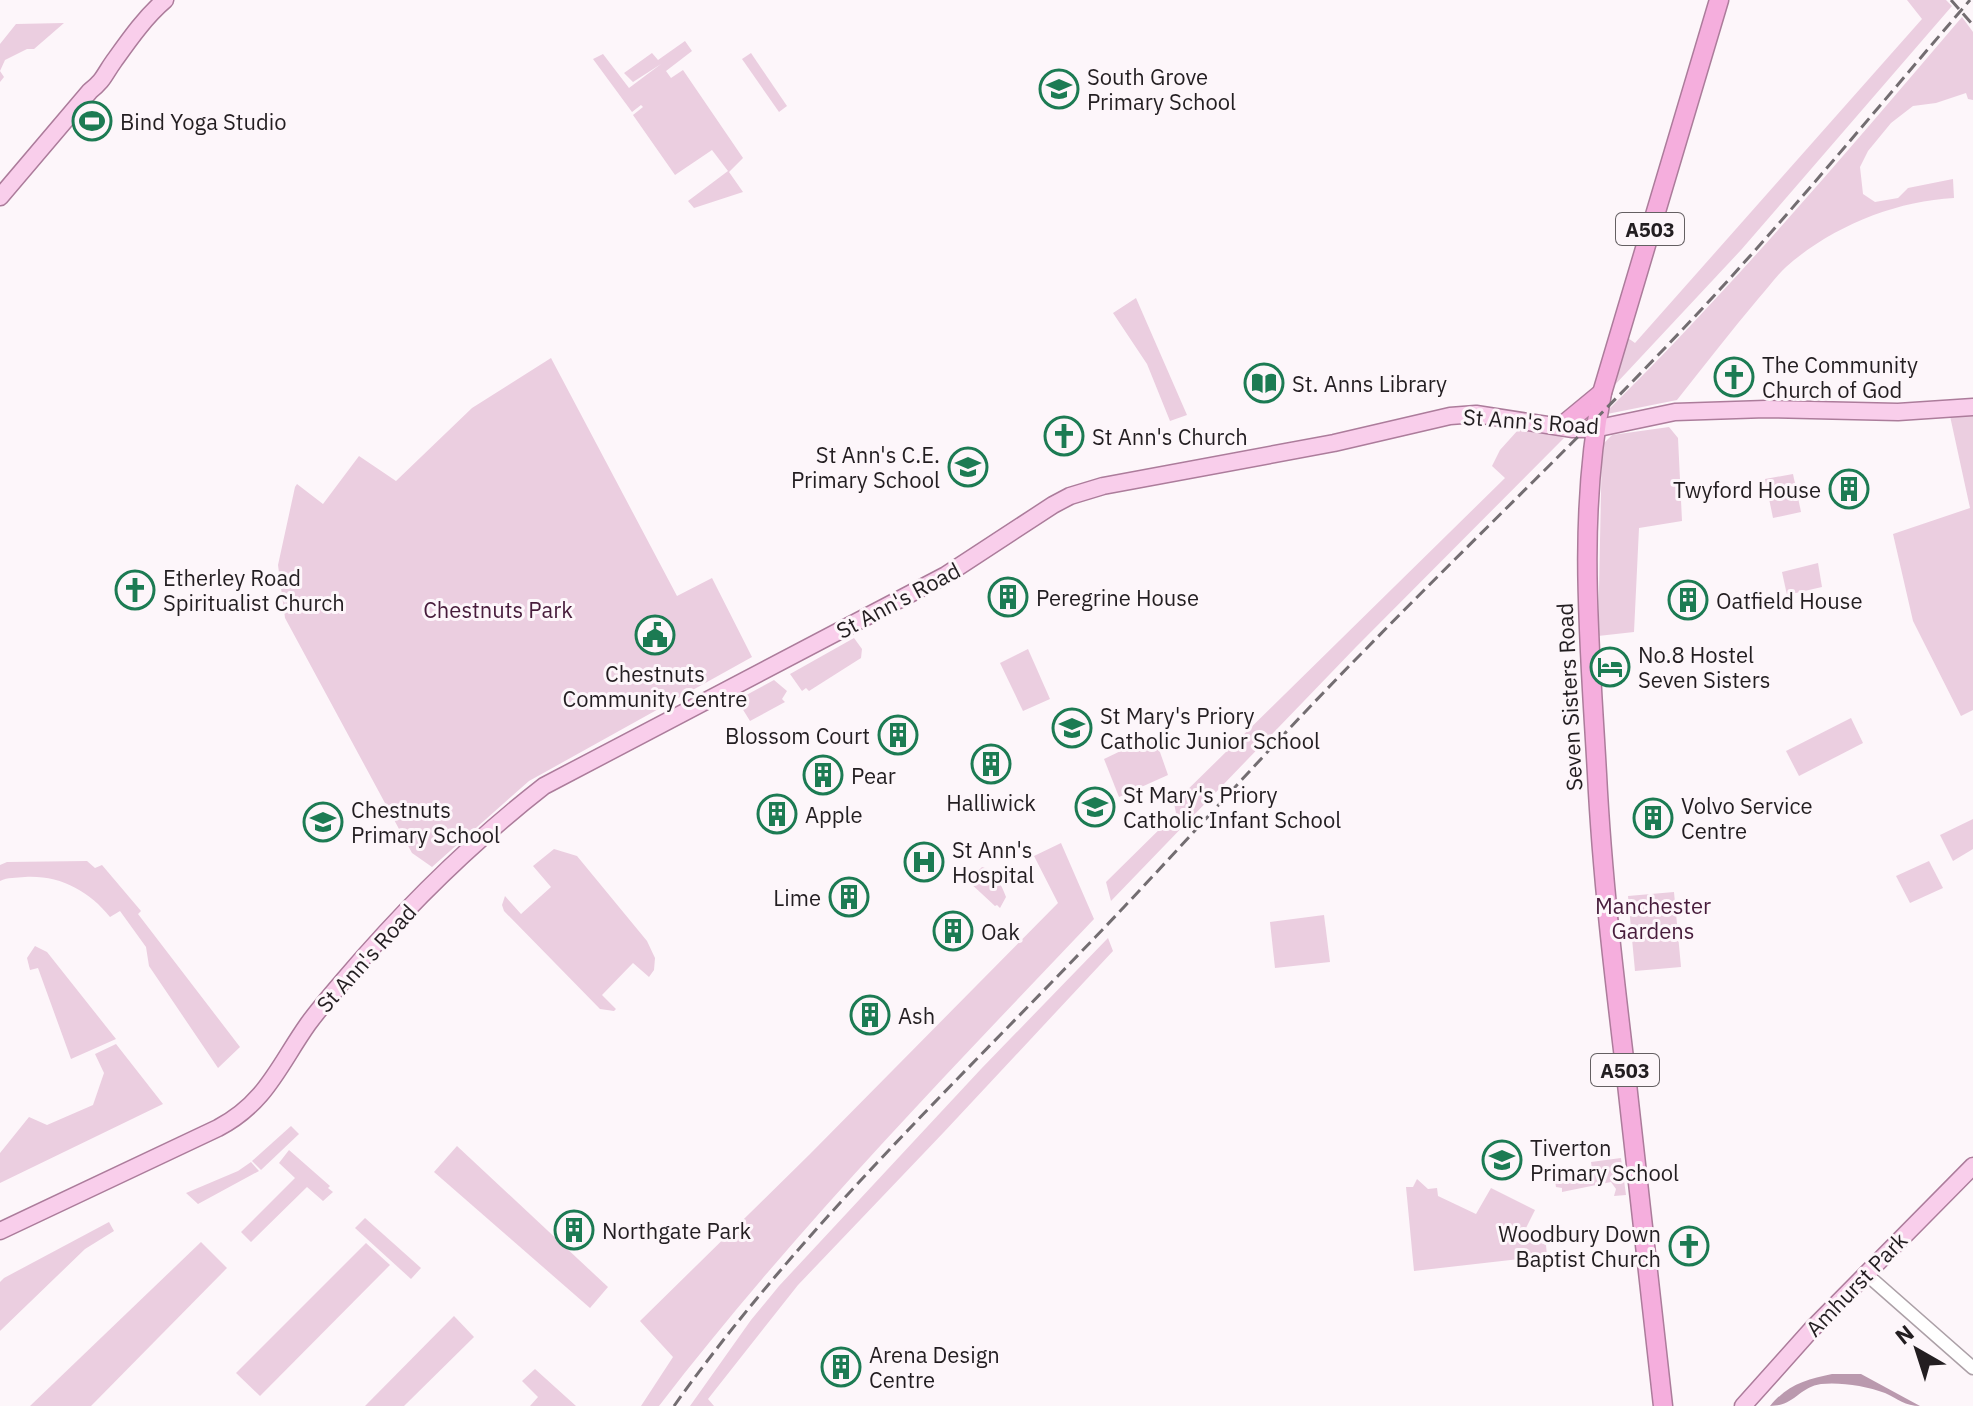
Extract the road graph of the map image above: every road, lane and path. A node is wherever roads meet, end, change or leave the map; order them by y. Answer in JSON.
{"nodes":[{"id":1,"x":165,"y":0,"type":"edge"},
{"id":2,"x":1719,"y":0,"type":"edge"},
{"id":3,"x":0,"y":197,"type":"edge"},
{"id":4,"x":1602,"y":393,"type":"junction"},
{"id":5,"x":1973,"y":407,"type":"edge"},
{"id":6,"x":1562,"y":426,"type":"junction"},
{"id":7,"x":1594,"y":429,"type":"junction"},
{"id":8,"x":1973,"y":1166,"type":"edge"},
{"id":9,"x":0,"y":1231,"type":"edge"},
{"id":10,"x":1865,"y":1273,"type":"junction"},
{"id":11,"x":1973,"y":1368,"type":"edge"},
{"id":12,"x":1663,"y":1406,"type":"edge"},
{"id":13,"x":1743,"y":1406,"type":"edge"}],
"edges":[{"from":1,"to":3,"type":"main road"},
{"from":2,"to":4,"type":"highway","name":"Seven Sisters Road","number":"A503"},
{"from":4,"to":6,"type":"highway"},
{"from":4,"to":7,"type":"highway","name":"Seven Sisters Road","number":"A503"},
{"from":5,"to":7,"type":"main road","name":"St Ann's Road"},
{"from":6,"to":7,"type":"main road","name":"St Ann's Road"},
{"from":6,"to":9,"type":"main road","name":"St Ann's Road"},
{"from":7,"to":12,"type":"highway","name":"Seven Sisters Road","number":"A503"},
{"from":8,"to":10,"type":"main road","name":"Amhurst Park"},
{"from":10,"to":11,"type":"street"},
{"from":10,"to":13,"type":"main road","name":"Amhurst Park"}]}
